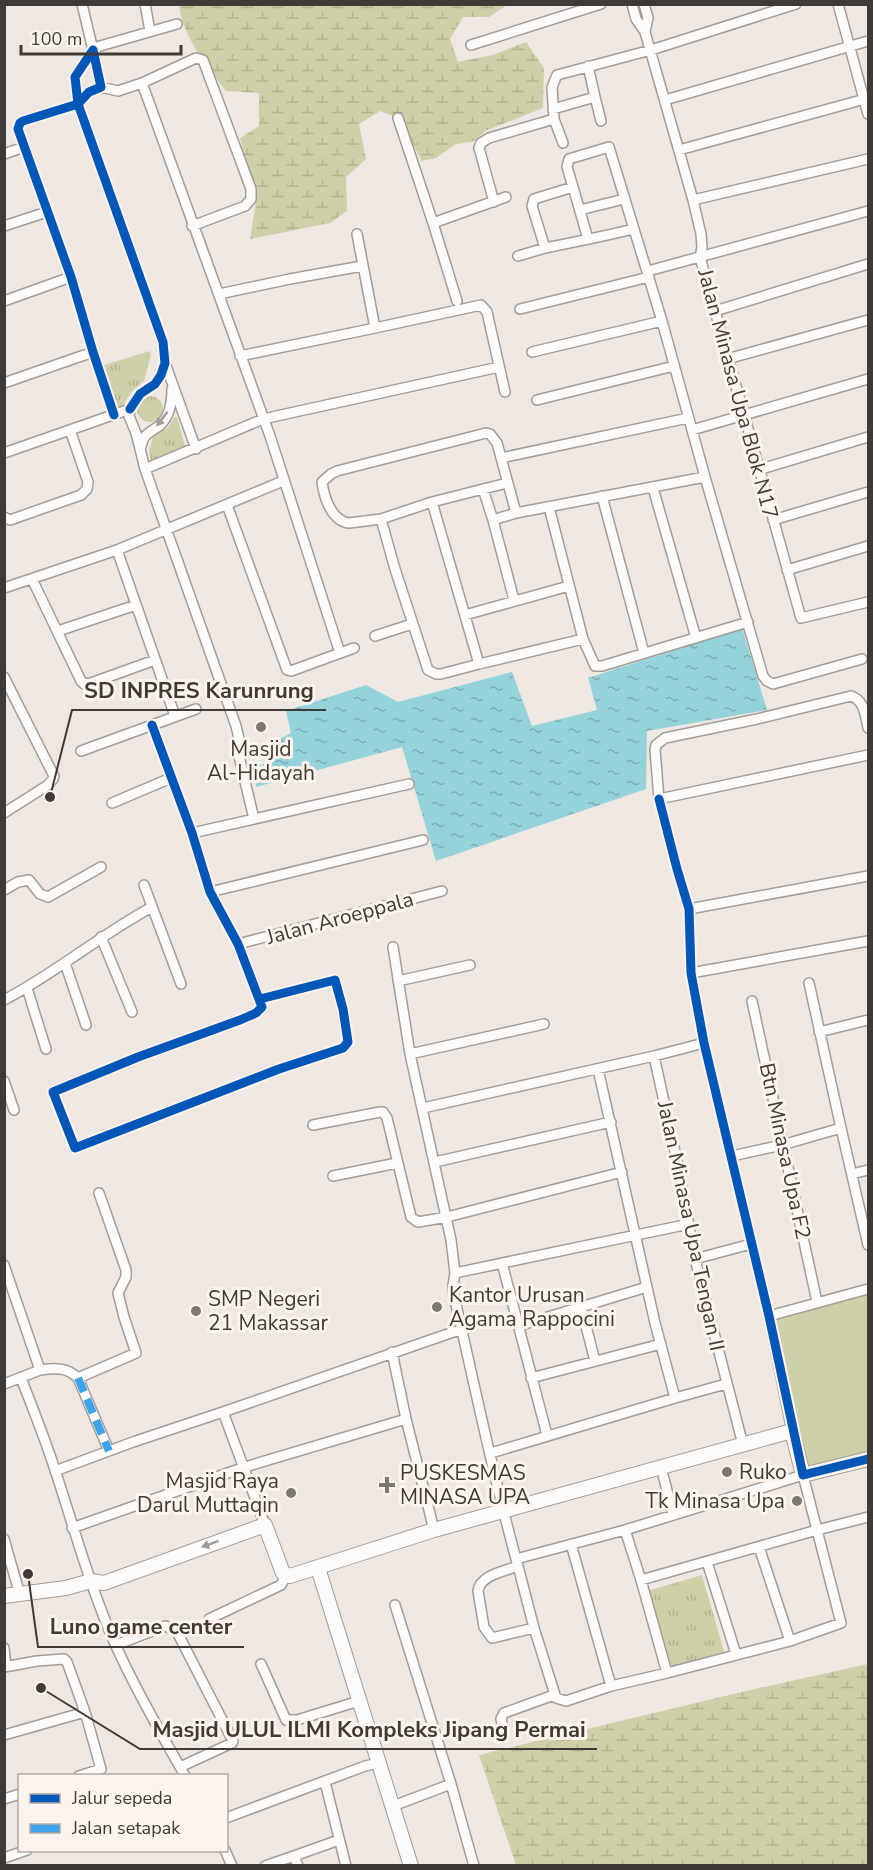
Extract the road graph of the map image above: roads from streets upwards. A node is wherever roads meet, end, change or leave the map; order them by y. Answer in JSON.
{"nodes":[{"id":1,"x":81,"y":4,"type":"edge"},
{"id":2,"x":144,"y":4,"type":"edge"},
{"id":3,"x":601,"y":4,"type":"edge"},
{"id":4,"x":632,"y":4,"type":"edge"},
{"id":5,"x":644,"y":4,"type":"edge"},
{"id":6,"x":796,"y":4,"type":"edge"},
{"id":7,"x":838,"y":4,"type":"edge"},
{"id":8,"x":177,"y":24,"type":"dead end"},
{"id":9,"x":150,"y":32,"type":"junction"},
{"id":10,"x":645,"y":32,"type":"junction"},
{"id":11,"x":868,"y":41,"type":"edge"},
{"id":12,"x":471,"y":45,"type":"dead end"},
{"id":13,"x":849,"y":47,"type":"junction"},
{"id":14,"x":93,"y":49,"type":"junction"},
{"id":15,"x":651,"y":50,"type":"junction"},
{"id":16,"x":588,"y":66,"type":"junction"},
{"id":17,"x":142,"y":83,"type":"junction"},
{"id":18,"x":101,"y":87,"type":"junction"},
{"id":19,"x":595,"y":97,"type":"junction"},
{"id":20,"x":865,"y":99,"type":"junction"},
{"id":21,"x":665,"y":100,"type":"junction"},
{"id":22,"x":78,"y":104,"type":"junction"},
{"id":23,"x":553,"y":114,"type":"junction"},
{"id":24,"x":868,"y":114,"type":"edge"},
{"id":25,"x":398,"y":118,"type":"dead end"},
{"id":26,"x":601,"y":121,"type":"dead end"},
{"id":27,"x":563,"y":143,"type":"dead end"},
{"id":28,"x":24,"y":147,"type":"junction"},
{"id":29,"x":679,"y":150,"type":"junction"},
{"id":30,"x":4,"y":154,"type":"edge"},
{"id":31,"x":868,"y":159,"type":"edge"},
{"id":32,"x":573,"y":187,"type":"junction"},
{"id":33,"x":506,"y":197,"type":"dead end"},
{"id":34,"x":624,"y":200,"type":"junction"},
{"id":35,"x":693,"y":200,"type":"junction"},
{"id":36,"x":494,"y":202,"type":"junction"},
{"id":37,"x":580,"y":210,"type":"junction"},
{"id":38,"x":868,"y":211,"type":"edge"},
{"id":39,"x":47,"y":212,"type":"junction"},
{"id":40,"x":433,"y":223,"type":"junction"},
{"id":41,"x":4,"y":226,"type":"edge"},
{"id":42,"x":192,"y":226,"type":"junction"},
{"id":43,"x":634,"y":229,"type":"junction"},
{"id":44,"x":357,"y":234,"type":"dead end"},
{"id":45,"x":588,"y":239,"type":"junction"},
{"id":46,"x":545,"y":248,"type":"junction"},
{"id":47,"x":518,"y":256,"type":"dead end"},
{"id":48,"x":700,"y":256,"type":"junction"},
{"id":49,"x":868,"y":264,"type":"edge"},
{"id":50,"x":362,"y":266,"type":"junction"},
{"id":51,"x":649,"y":274,"type":"junction"},
{"id":52,"x":71,"y":277,"type":"junction"},
{"id":53,"x":219,"y":294,"type":"junction"},
{"id":54,"x":4,"y":301,"type":"edge"},
{"id":55,"x":457,"y":301,"type":"dead end"},
{"id":56,"x":520,"y":309,"type":"dead end"},
{"id":57,"x":715,"y":311,"type":"junction"},
{"id":58,"x":868,"y":320,"type":"edge"},
{"id":59,"x":662,"y":321,"type":"junction"},
{"id":60,"x":375,"y":328,"type":"junction"},
{"id":61,"x":93,"y":352,"type":"junction"},
{"id":62,"x":532,"y":352,"type":"dead end"},
{"id":63,"x":240,"y":356,"type":"junction"},
{"id":64,"x":728,"y":359,"type":"junction"},
{"id":65,"x":165,"y":363,"type":"junction"},
{"id":66,"x":674,"y":366,"type":"junction"},
{"id":67,"x":499,"y":367,"type":"junction"},
{"id":68,"x":868,"y":379,"type":"edge"},
{"id":69,"x":172,"y":382,"type":"junction"},
{"id":70,"x":4,"y":383,"type":"edge"},
{"id":71,"x":505,"y":392,"type":"dead end"},
{"id":72,"x":537,"y":400,"type":"dead end"},
{"id":73,"x":130,"y":409,"type":"junction"},
{"id":74,"x":743,"y":414,"type":"junction"},
{"id":75,"x":114,"y":415,"type":"junction"},
{"id":76,"x":688,"y":417,"type":"junction"},
{"id":77,"x":263,"y":419,"type":"junction"},
{"id":78,"x":70,"y":430,"type":"junction"},
{"id":79,"x":692,"y":430,"type":"junction"},
{"id":80,"x":868,"y":437,"type":"edge"},
{"id":81,"x":195,"y":449,"type":"junction"},
{"id":82,"x":140,"y":450,"type":"junction"},
{"id":83,"x":4,"y":453,"type":"edge"},
{"id":84,"x":501,"y":458,"type":"junction"},
{"id":85,"x":145,"y":469,"type":"junction"},
{"id":86,"x":758,"y":470,"type":"junction"},
{"id":87,"x":705,"y":477,"type":"junction"},
{"id":88,"x":283,"y":481,"type":"junction"},
{"id":89,"x":507,"y":483,"type":"junction"},
{"id":90,"x":653,"y":488,"type":"junction"},
{"id":91,"x":483,"y":489,"type":"junction"},
{"id":92,"x":868,"y":492,"type":"edge"},
{"id":93,"x":602,"y":496,"type":"junction"},
{"id":94,"x":432,"y":502,"type":"junction"},
{"id":95,"x":227,"y":505,"type":"junction"},
{"id":96,"x":549,"y":507,"type":"junction"},
{"id":97,"x":516,"y":513,"type":"junction"},
{"id":98,"x":4,"y":517,"type":"edge"},
{"id":99,"x":381,"y":519,"type":"junction"},
{"id":100,"x":493,"y":520,"type":"junction"},
{"id":101,"x":773,"y":520,"type":"junction"},
{"id":102,"x":166,"y":530,"type":"junction"},
{"id":103,"x":868,"y":546,"type":"edge"},
{"id":104,"x":117,"y":550,"type":"junction"},
{"id":105,"x":787,"y":570,"type":"junction"},
{"id":106,"x":32,"y":579,"type":"junction"},
{"id":107,"x":569,"y":586,"type":"junction"},
{"id":108,"x":4,"y":588,"type":"edge"},
{"id":109,"x":514,"y":600,"type":"junction"},
{"id":110,"x":868,"y":602,"type":"edge"},
{"id":111,"x":136,"y":605,"type":"junction"},
{"id":112,"x":465,"y":615,"type":"junction"},
{"id":113,"x":747,"y":622,"type":"junction"},
{"id":114,"x":412,"y":624,"type":"junction"},
{"id":115,"x":58,"y":631,"type":"junction"},
{"id":116,"x":375,"y":636,"type":"dead end"},
{"id":117,"x":696,"y":638,"type":"junction"},
{"id":118,"x":583,"y":639,"type":"junction"},
{"id":119,"x":354,"y":648,"type":"dead end"},
{"id":120,"x":340,"y":653,"type":"junction"},
{"id":121,"x":644,"y":653,"type":"junction"},
{"id":122,"x":862,"y":659,"type":"dead end"},
{"id":123,"x":155,"y":660,"type":"junction"},
{"id":124,"x":479,"y":664,"type":"junction"},
{"id":125,"x":4,"y":677,"type":"edge"},
{"id":126,"x":196,"y":709,"type":"dead end"},
{"id":127,"x":175,"y":716,"type":"junction"},
{"id":128,"x":152,"y":725,"type":"junction"},
{"id":129,"x":868,"y":728,"type":"edge"},
{"id":130,"x":81,"y":751,"type":"dead end"},
{"id":131,"x":868,"y":755,"type":"edge"},
{"id":132,"x":171,"y":778,"type":"junction"},
{"id":133,"x":409,"y":784,"type":"dead end"},
{"id":134,"x":659,"y":799,"type":"junction"},
{"id":135,"x":112,"y":803,"type":"dead end"},
{"id":136,"x":5,"y":812,"type":"edge"},
{"id":137,"x":254,"y":819,"type":"junction"},
{"id":138,"x":192,"y":833,"type":"junction"},
{"id":139,"x":423,"y":840,"type":"dead end"},
{"id":140,"x":101,"y":867,"type":"dead end"},
{"id":141,"x":868,"y":876,"type":"edge"},
{"id":142,"x":144,"y":885,"type":"dead end"},
{"id":143,"x":4,"y":890,"type":"edge"},
{"id":144,"x":442,"y":891,"type":"dead end"},
{"id":145,"x":210,"y":892,"type":"junction"},
{"id":146,"x":152,"y":907,"type":"junction"},
{"id":147,"x":689,"y":909,"type":"junction"},
{"id":148,"x":101,"y":937,"type":"junction"},
{"id":149,"x":868,"y":941,"type":"edge"},
{"id":150,"x":238,"y":944,"type":"junction"},
{"id":151,"x":393,"y":947,"type":"dead end"},
{"id":152,"x":65,"y":963,"type":"junction"},
{"id":153,"x":470,"y":965,"type":"dead end"},
{"id":154,"x":691,"y":973,"type":"junction"},
{"id":155,"x":398,"y":981,"type":"junction"},
{"id":156,"x":809,"y":983,"type":"dead end"},
{"id":157,"x":181,"y":984,"type":"dead end"},
{"id":158,"x":27,"y":988,"type":"junction"},
{"id":159,"x":4,"y":1000,"type":"edge"},
{"id":160,"x":752,"y":1001,"type":"dead end"},
{"id":161,"x":261,"y":1003,"type":"junction"},
{"id":162,"x":132,"y":1012,"type":"dead end"},
{"id":163,"x":868,"y":1020,"type":"edge"},
{"id":164,"x":86,"y":1024,"type":"dead end"},
{"id":165,"x":544,"y":1024,"type":"dead end"},
{"id":166,"x":819,"y":1032,"type":"junction"},
{"id":167,"x":704,"y":1043,"type":"junction"},
{"id":168,"x":46,"y":1049,"type":"dead end"},
{"id":169,"x":410,"y":1054,"type":"junction"},
{"id":170,"x":654,"y":1056,"type":"junction"},
{"id":171,"x":598,"y":1069,"type":"junction"},
{"id":172,"x":4,"y":1081,"type":"edge"},
{"id":173,"x":423,"y":1108,"type":"junction"},
{"id":174,"x":14,"y":1110,"type":"dead end"},
{"id":175,"x":611,"y":1122,"type":"junction"},
{"id":176,"x":313,"y":1125,"type":"dead end"},
{"id":177,"x":842,"y":1128,"type":"junction"},
{"id":178,"x":782,"y":1145,"type":"junction"},
{"id":179,"x":732,"y":1156,"type":"junction"},
{"id":180,"x":435,"y":1162,"type":"junction"},
{"id":181,"x":397,"y":1163,"type":"junction"},
{"id":182,"x":868,"y":1170,"type":"edge"},
{"id":183,"x":622,"y":1172,"type":"junction"},
{"id":184,"x":852,"y":1174,"type":"junction"},
{"id":185,"x":333,"y":1176,"type":"dead end"},
{"id":186,"x":99,"y":1193,"type":"dead end"},
{"id":187,"x":447,"y":1217,"type":"junction"},
{"id":188,"x":689,"y":1224,"type":"junction"},
{"id":189,"x":867,"y":1230,"type":"edge"},
{"id":190,"x":635,"y":1234,"type":"junction"},
{"id":191,"x":751,"y":1244,"type":"junction"},
{"id":192,"x":868,"y":1245,"type":"edge"},
{"id":193,"x":696,"y":1259,"type":"junction"},
{"id":194,"x":502,"y":1263,"type":"junction"},
{"id":195,"x":4,"y":1265,"type":"edge"},
{"id":196,"x":455,"y":1273,"type":"junction"},
{"id":197,"x":647,"y":1287,"type":"junction"},
{"id":198,"x":868,"y":1289,"type":"edge"},
{"id":199,"x":818,"y":1302,"type":"junction"},
{"id":200,"x":580,"y":1307,"type":"junction"},
{"id":201,"x":769,"y":1316,"type":"junction"},
{"id":202,"x":518,"y":1326,"type":"junction"},
{"id":203,"x":462,"y":1329,"type":"junction"},
{"id":204,"x":661,"y":1344,"type":"junction"},
{"id":205,"x":392,"y":1352,"type":"junction"},
{"id":206,"x":595,"y":1361,"type":"junction"},
{"id":207,"x":40,"y":1370,"type":"junction"},
{"id":208,"x":21,"y":1378,"type":"junction"},
{"id":209,"x":78,"y":1378,"type":"junction"},
{"id":210,"x":531,"y":1378,"type":"junction"},
{"id":211,"x":4,"y":1384,"type":"edge"},
{"id":212,"x":726,"y":1384,"type":"junction"},
{"id":213,"x":675,"y":1398,"type":"junction"},
{"id":214,"x":223,"y":1412,"type":"junction"},
{"id":215,"x":406,"y":1419,"type":"junction"},
{"id":216,"x":792,"y":1431,"type":"junction"},
{"id":217,"x":548,"y":1435,"type":"junction"},
{"id":218,"x":743,"y":1445,"type":"junction"},
{"id":219,"x":109,"y":1451,"type":"junction"},
{"id":220,"x":491,"y":1453,"type":"junction"},
{"id":221,"x":868,"y":1459,"type":"edge"},
{"id":222,"x":244,"y":1467,"type":"junction"},
{"id":223,"x":662,"y":1467,"type":"junction"},
{"id":224,"x":56,"y":1471,"type":"junction"},
{"id":225,"x":803,"y":1475,"type":"junction"},
{"id":226,"x":502,"y":1511,"type":"junction"},
{"id":227,"x":673,"y":1515,"type":"junction"},
{"id":228,"x":868,"y":1517,"type":"edge"},
{"id":229,"x":265,"y":1525,"type":"junction"},
{"id":230,"x":72,"y":1527,"type":"junction"},
{"id":231,"x":434,"y":1530,"type":"junction"},
{"id":232,"x":625,"y":1530,"type":"junction"},
{"id":233,"x":817,"y":1530,"type":"junction"},
{"id":234,"x":4,"y":1539,"type":"edge"},
{"id":235,"x":571,"y":1544,"type":"junction"},
{"id":236,"x":759,"y":1547,"type":"junction"},
{"id":237,"x":517,"y":1562,"type":"junction"},
{"id":238,"x":706,"y":1562,"type":"junction"},
{"id":239,"x":318,"y":1568,"type":"junction"},
{"id":240,"x":286,"y":1576,"type":"junction"},
{"id":241,"x":91,"y":1581,"type":"junction"},
{"id":242,"x":641,"y":1581,"type":"junction"},
{"id":243,"x":20,"y":1595,"type":"junction"},
{"id":244,"x":4,"y":1596,"type":"edge"},
{"id":245,"x":395,"y":1605,"type":"dead end"},
{"id":246,"x":209,"y":1619,"type":"dead end"},
{"id":247,"x":534,"y":1628,"type":"junction"},
{"id":248,"x":790,"y":1641,"type":"junction"},
{"id":249,"x":116,"y":1645,"type":"junction"},
{"id":250,"x":4,"y":1648,"type":"edge"},
{"id":251,"x":736,"y":1654,"type":"junction"},
{"id":252,"x":261,"y":1664,"type":"dead end"},
{"id":253,"x":5,"y":1666,"type":"edge"},
{"id":254,"x":667,"y":1673,"type":"junction"},
{"id":255,"x":611,"y":1686,"type":"junction"},
{"id":256,"x":554,"y":1695,"type":"junction"},
{"id":257,"x":359,"y":1701,"type":"junction"},
{"id":258,"x":85,"y":1712,"type":"junction"},
{"id":259,"x":503,"y":1730,"type":"dead end"},
{"id":260,"x":4,"y":1735,"type":"edge"},
{"id":261,"x":379,"y":1763,"type":"junction"},
{"id":262,"x":183,"y":1771,"type":"edge"},
{"id":263,"x":103,"y":1772,"type":"edge"},
{"id":264,"x":325,"y":1782,"type":"junction"},
{"id":265,"x":451,"y":1784,"type":"junction"},
{"id":266,"x":393,"y":1806,"type":"junction"},
{"id":267,"x":228,"y":1817,"type":"edge"},
{"id":268,"x":339,"y":1840,"type":"junction"},
{"id":269,"x":24,"y":1852,"type":"edge"},
{"id":270,"x":225,"y":1852,"type":"edge"},
{"id":271,"x":4,"y":1858,"type":"edge"},
{"id":272,"x":296,"y":1861,"type":"edge"},
{"id":273,"x":232,"y":1866,"type":"edge"},
{"id":274,"x":265,"y":1866,"type":"edge"},
{"id":275,"x":346,"y":1866,"type":"edge"},
{"id":276,"x":411,"y":1866,"type":"edge"},
{"id":277,"x":474,"y":1866,"type":"edge"}],
"edges":[{"from":1,"to":14,"type":"street"},
{"from":2,"to":9,"type":"street"},
{"from":3,"to":12,"type":"street"},
{"from":4,"to":10,"type":"street"},
{"from":5,"to":10,"type":"street"},
{"from":6,"to":15,"type":"street"},
{"from":7,"to":13,"type":"street"},
{"from":8,"to":9,"type":"street"},
{"from":9,"to":14,"type":"street"},
{"from":10,"to":15,"type":"street","name":"Jalan Minasa Upa Blok N17"},
{"from":11,"to":13,"type":"street"},
{"from":13,"to":20,"type":"street"},
{"from":13,"to":21,"type":"street"},
{"from":14,"to":18,"type":"street"},
{"from":14,"to":22,"type":"street"},
{"from":15,"to":16,"type":"street"},
{"from":15,"to":21,"type":"street","name":"Jalan Minasa Upa Blok N17"},
{"from":16,"to":19,"type":"street"},
{"from":16,"to":23,"type":"street"},
{"from":17,"to":18,"type":"street"},
{"from":17,"to":42,"type":"street"},
{"from":17,"to":42,"type":"street"},
{"from":18,"to":22,"type":"street"},
{"from":19,"to":23,"type":"street"},
{"from":19,"to":26,"type":"street"},
{"from":20,"to":24,"type":"street"},
{"from":20,"to":29,"type":"street"},
{"from":21,"to":29,"type":"street","name":"Jalan Minasa Upa Blok N17"},
{"from":22,"to":28,"type":"street"},
{"from":22,"to":65,"type":"street"},
{"from":23,"to":27,"type":"street"},
{"from":23,"to":36,"type":"street"},
{"from":25,"to":40,"type":"street"},
{"from":28,"to":30,"type":"street"},
{"from":28,"to":39,"type":"street"},
{"from":29,"to":35,"type":"street","name":"Jalan Minasa Upa Blok N17"},
{"from":31,"to":35,"type":"street"},
{"from":32,"to":34,"type":"street"},
{"from":32,"to":37,"type":"street"},
{"from":32,"to":46,"type":"street"},
{"from":33,"to":36,"type":"street"},
{"from":34,"to":37,"type":"street"},
{"from":34,"to":43,"type":"street"},
{"from":35,"to":48,"type":"street","name":"Jalan Minasa Upa Blok N17"},
{"from":36,"to":40,"type":"street"},
{"from":37,"to":45,"type":"street"},
{"from":38,"to":48,"type":"street"},
{"from":39,"to":41,"type":"street"},
{"from":39,"to":52,"type":"street"},
{"from":40,"to":55,"type":"street"},
{"from":42,"to":53,"type":"street"},
{"from":43,"to":45,"type":"street"},
{"from":43,"to":51,"type":"street"},
{"from":44,"to":50,"type":"street"},
{"from":45,"to":46,"type":"street"},
{"from":46,"to":47,"type":"street"},
{"from":48,"to":51,"type":"street"},
{"from":48,"to":57,"type":"street","name":"Jalan Minasa Upa Blok N17"},
{"from":49,"to":57,"type":"street"},
{"from":50,"to":53,"type":"street"},
{"from":50,"to":60,"type":"street"},
{"from":51,"to":56,"type":"street"},
{"from":51,"to":59,"type":"street"},
{"from":52,"to":54,"type":"street"},
{"from":52,"to":61,"type":"street"},
{"from":53,"to":63,"type":"street"},
{"from":57,"to":64,"type":"street","name":"Jalan Minasa Upa Blok N17"},
{"from":58,"to":64,"type":"street"},
{"from":59,"to":62,"type":"street"},
{"from":59,"to":66,"type":"street"},
{"from":60,"to":63,"type":"street"},
{"from":60,"to":67,"type":"street"},
{"from":61,"to":70,"type":"street"},
{"from":61,"to":75,"type":"street"},
{"from":63,"to":77,"type":"street"},
{"from":64,"to":74,"type":"street","name":"Jalan Minasa Upa Blok N17"},
{"from":65,"to":69,"type":"street"},
{"from":65,"to":73,"type":"street"},
{"from":66,"to":72,"type":"street"},
{"from":66,"to":76,"type":"street"},
{"from":67,"to":71,"type":"street"},
{"from":67,"to":77,"type":"street"},
{"from":68,"to":74,"type":"street"},
{"from":69,"to":81,"type":"street"},
{"from":69,"to":82,"type":"street","one_way":true},
{"from":73,"to":75,"type":"street"},
{"from":73,"to":82,"type":"street"},
{"from":74,"to":79,"type":"street"},
{"from":74,"to":86,"type":"street","name":"Jalan Minasa Upa Blok N17"},
{"from":75,"to":78,"type":"street"},
{"from":76,"to":79,"type":"street"},
{"from":76,"to":84,"type":"street"},
{"from":77,"to":81,"type":"street"},
{"from":77,"to":88,"type":"street"},
{"from":78,"to":83,"type":"street"},
{"from":78,"to":98,"type":"street"},
{"from":79,"to":87,"type":"street"},
{"from":80,"to":86,"type":"street"},
{"from":81,"to":85,"type":"street"},
{"from":82,"to":85,"type":"street"},
{"from":84,"to":89,"type":"street"},
{"from":84,"to":99,"type":"street"},
{"from":85,"to":102,"type":"street"},
{"from":86,"to":101,"type":"street","name":"Jalan Minasa Upa Blok N17"},
{"from":87,"to":90,"type":"street"},
{"from":87,"to":113,"type":"street"},
{"from":88,"to":95,"type":"street"},
{"from":88,"to":120,"type":"street"},
{"from":89,"to":91,"type":"street"},
{"from":89,"to":97,"type":"street"},
{"from":90,"to":93,"type":"street"},
{"from":90,"to":117,"type":"street"},
{"from":91,"to":94,"type":"street"},
{"from":91,"to":100,"type":"street"},
{"from":92,"to":101,"type":"street"},
{"from":93,"to":96,"type":"street"},
{"from":93,"to":121,"type":"street"},
{"from":94,"to":99,"type":"street"},
{"from":94,"to":112,"type":"street"},
{"from":95,"to":102,"type":"street"},
{"from":95,"to":120,"type":"street"},
{"from":96,"to":97,"type":"street"},
{"from":96,"to":107,"type":"street"},
{"from":97,"to":100,"type":"street"},
{"from":99,"to":114,"type":"street"},
{"from":100,"to":109,"type":"street"},
{"from":101,"to":105,"type":"street","name":"Jalan Minasa Upa Blok N17"},
{"from":102,"to":104,"type":"street"},
{"from":102,"to":137,"type":"street"},
{"from":103,"to":105,"type":"street"},
{"from":104,"to":106,"type":"street"},
{"from":104,"to":111,"type":"street"},
{"from":105,"to":110,"type":"street","name":"Jalan Minasa Upa Blok N17"},
{"from":106,"to":108,"type":"street"},
{"from":106,"to":115,"type":"street"},
{"from":107,"to":109,"type":"street"},
{"from":107,"to":118,"type":"street"},
{"from":109,"to":112,"type":"street"},
{"from":111,"to":115,"type":"street"},
{"from":111,"to":123,"type":"street"},
{"from":112,"to":124,"type":"street"},
{"from":113,"to":117,"type":"street"},
{"from":113,"to":122,"type":"street"},
{"from":114,"to":116,"type":"street"},
{"from":114,"to":124,"type":"street"},
{"from":115,"to":123,"type":"street"},
{"from":117,"to":121,"type":"street"},
{"from":118,"to":121,"type":"street"},
{"from":118,"to":124,"type":"street"},
{"from":119,"to":120,"type":"street"},
{"from":123,"to":127,"type":"street"},
{"from":125,"to":136,"type":"street"},
{"from":126,"to":127,"type":"street"},
{"from":127,"to":128,"type":"street"},
{"from":128,"to":130,"type":"street"},
{"from":128,"to":132,"type":"street"},
{"from":129,"to":134,"type":"street"},
{"from":131,"to":134,"type":"street"},
{"from":132,"to":135,"type":"street"},
{"from":132,"to":138,"type":"street"},
{"from":133,"to":137,"type":"street"},
{"from":134,"to":147,"type":"street"},
{"from":137,"to":138,"type":"street"},
{"from":138,"to":145,"type":"street"},
{"from":139,"to":145,"type":"street"},
{"from":140,"to":143,"type":"street"},
{"from":141,"to":147,"type":"street"},
{"from":142,"to":146,"type":"street"},
{"from":144,"to":150,"type":"street","name":"Jalan Aroeppala"},
{"from":145,"to":150,"type":"street"},
{"from":146,"to":148,"type":"street"},
{"from":146,"to":157,"type":"street"},
{"from":147,"to":154,"type":"street"},
{"from":148,"to":152,"type":"street"},
{"from":148,"to":162,"type":"street"},
{"from":149,"to":154,"type":"street"},
{"from":150,"to":161,"type":"street"},
{"from":151,"to":155,"type":"street"},
{"from":152,"to":158,"type":"street"},
{"from":152,"to":164,"type":"street"},
{"from":153,"to":155,"type":"street"},
{"from":154,"to":167,"type":"street"},
{"from":155,"to":169,"type":"street"},
{"from":156,"to":166,"type":"street"},
{"from":158,"to":159,"type":"street"},
{"from":158,"to":168,"type":"street"},
{"from":160,"to":178,"type":"street","name":"Btn Minasa Upa F2"},
{"from":161,"to":161,"type":"street"},
{"from":163,"to":166,"type":"street"},
{"from":165,"to":169,"type":"street"},
{"from":166,"to":177,"type":"street"},
{"from":167,"to":170,"type":"street"},
{"from":167,"to":179,"type":"street"},
{"from":169,"to":173,"type":"street"},
{"from":170,"to":171,"type":"street"},
{"from":170,"to":188,"type":"street","name":"Jalan Minasa Upa Tengan II"},
{"from":171,"to":173,"type":"street"},
{"from":171,"to":175,"type":"street"},
{"from":172,"to":174,"type":"street"},
{"from":173,"to":180,"type":"street"},
{"from":175,"to":180,"type":"street"},
{"from":175,"to":183,"type":"street"},
{"from":176,"to":181,"type":"street"},
{"from":177,"to":178,"type":"street"},
{"from":177,"to":184,"type":"street"},
{"from":178,"to":179,"type":"street"},
{"from":178,"to":199,"type":"street","name":"Btn Minasa Upa F2"},
{"from":179,"to":191,"type":"street"},
{"from":180,"to":187,"type":"street"},
{"from":181,"to":185,"type":"street"},
{"from":181,"to":187,"type":"street"},
{"from":182,"to":184,"type":"street"},
{"from":183,"to":187,"type":"street"},
{"from":183,"to":190,"type":"street"},
{"from":184,"to":189,"type":"street"},
{"from":186,"to":209,"type":"street"},
{"from":187,"to":196,"type":"street"},
{"from":188,"to":190,"type":"street"},
{"from":188,"to":193,"type":"street","name":"Jalan Minasa Upa Tengan II"},
{"from":189,"to":192,"type":"street"},
{"from":190,"to":194,"type":"street"},
{"from":190,"to":197,"type":"street"},
{"from":191,"to":193,"type":"street"},
{"from":191,"to":201,"type":"street"},
{"from":193,"to":212,"type":"street","name":"Jalan Minasa Upa Tengan II"},
{"from":194,"to":196,"type":"street"},
{"from":194,"to":202,"type":"street"},
{"from":195,"to":207,"type":"street"},
{"from":196,"to":203,"type":"street"},
{"from":197,"to":200,"type":"street"},
{"from":197,"to":204,"type":"street"},
{"from":198,"to":199,"type":"street"},
{"from":199,"to":201,"type":"street"},
{"from":200,"to":202,"type":"street"},
{"from":200,"to":206,"type":"street"},
{"from":201,"to":216,"type":"street"},
{"from":202,"to":210,"type":"street"},
{"from":203,"to":205,"type":"street"},
{"from":203,"to":220,"type":"street"},
{"from":204,"to":206,"type":"street"},
{"from":204,"to":213,"type":"street"},
{"from":205,"to":214,"type":"street"},
{"from":205,"to":215,"type":"street"},
{"from":206,"to":210,"type":"street"},
{"from":207,"to":208,"type":"street"},
{"from":207,"to":209,"type":"street"},
{"from":208,"to":211,"type":"street"},
{"from":208,"to":224,"type":"street"},
{"from":209,"to":219,"type":"street"},
{"from":210,"to":217,"type":"street"},
{"from":212,"to":213,"type":"street"},
{"from":212,"to":218,"type":"street","name":"Jalan Minasa Upa Tengan II"},
{"from":213,"to":217,"type":"street"},
{"from":214,"to":219,"type":"street"},
{"from":214,"to":222,"type":"street"},
{"from":215,"to":222,"type":"street"},
{"from":215,"to":231,"type":"street"},
{"from":216,"to":218,"type":"street"},
{"from":216,"to":225,"type":"street"},
{"from":217,"to":220,"type":"street"},
{"from":218,"to":223,"type":"street"},
{"from":219,"to":224,"type":"street"},
{"from":220,"to":226,"type":"street"},
{"from":221,"to":225,"type":"street"},
{"from":222,"to":229,"type":"street"},
{"from":222,"to":230,"type":"street"},
{"from":223,"to":226,"type":"street"},
{"from":223,"to":227,"type":"street"},
{"from":224,"to":230,"type":"street"},
{"from":225,"to":227,"type":"street"},
{"from":225,"to":233,"type":"street"},
{"from":226,"to":231,"type":"street"},
{"from":226,"to":237,"type":"street"},
{"from":227,"to":232,"type":"street"},
{"from":228,"to":233,"type":"street"},
{"from":229,"to":240,"type":"street"},
{"from":229,"to":241,"type":"street","one_way":true},
{"from":230,"to":241,"type":"street"},
{"from":231,"to":239,"type":"street"},
{"from":232,"to":235,"type":"street"},
{"from":232,"to":242,"type":"street"},
{"from":233,"to":236,"type":"street"},
{"from":233,"to":248,"type":"street"},
{"from":234,"to":243,"type":"street"},
{"from":235,"to":237,"type":"street"},
{"from":235,"to":255,"type":"street"},
{"from":236,"to":238,"type":"street"},
{"from":236,"to":248,"type":"street"},
{"from":237,"to":247,"type":"street"},
{"from":237,"to":247,"type":"street"},
{"from":238,"to":242,"type":"street"},
{"from":238,"to":251,"type":"street"},
{"from":239,"to":240,"type":"street"},
{"from":239,"to":257,"type":"street"},
{"from":240,"to":246,"type":"street"},
{"from":241,"to":243,"type":"street"},
{"from":241,"to":249,"type":"street"},
{"from":242,"to":254,"type":"street"},
{"from":243,"to":244,"type":"street"},
{"from":245,"to":265,"type":"street"},
{"from":247,"to":256,"type":"street"},
{"from":248,"to":251,"type":"street"},
{"from":249,"to":262,"type":"street"},
{"from":249,"to":262,"type":"street"},
{"from":250,"to":253,"type":"street"},
{"from":251,"to":254,"type":"street"},
{"from":252,"to":257,"type":"street"},
{"from":253,"to":258,"type":"street"},
{"from":254,"to":255,"type":"street"},
{"from":255,"to":256,"type":"street"},
{"from":256,"to":259,"type":"street"},
{"from":257,"to":261,"type":"street"},
{"from":258,"to":260,"type":"street"},
{"from":258,"to":263,"type":"street"},
{"from":261,"to":264,"type":"street"},
{"from":261,"to":266,"type":"street"},
{"from":264,"to":267,"type":"street"},
{"from":264,"to":268,"type":"street"},
{"from":265,"to":266,"type":"street"},
{"from":265,"to":277,"type":"street"},
{"from":266,"to":276,"type":"street"},
{"from":268,"to":272,"type":"street"},
{"from":268,"to":275,"type":"street"},
{"from":269,"to":271,"type":"street"},
{"from":270,"to":273,"type":"street"},
{"from":272,"to":274,"type":"street"}]}
